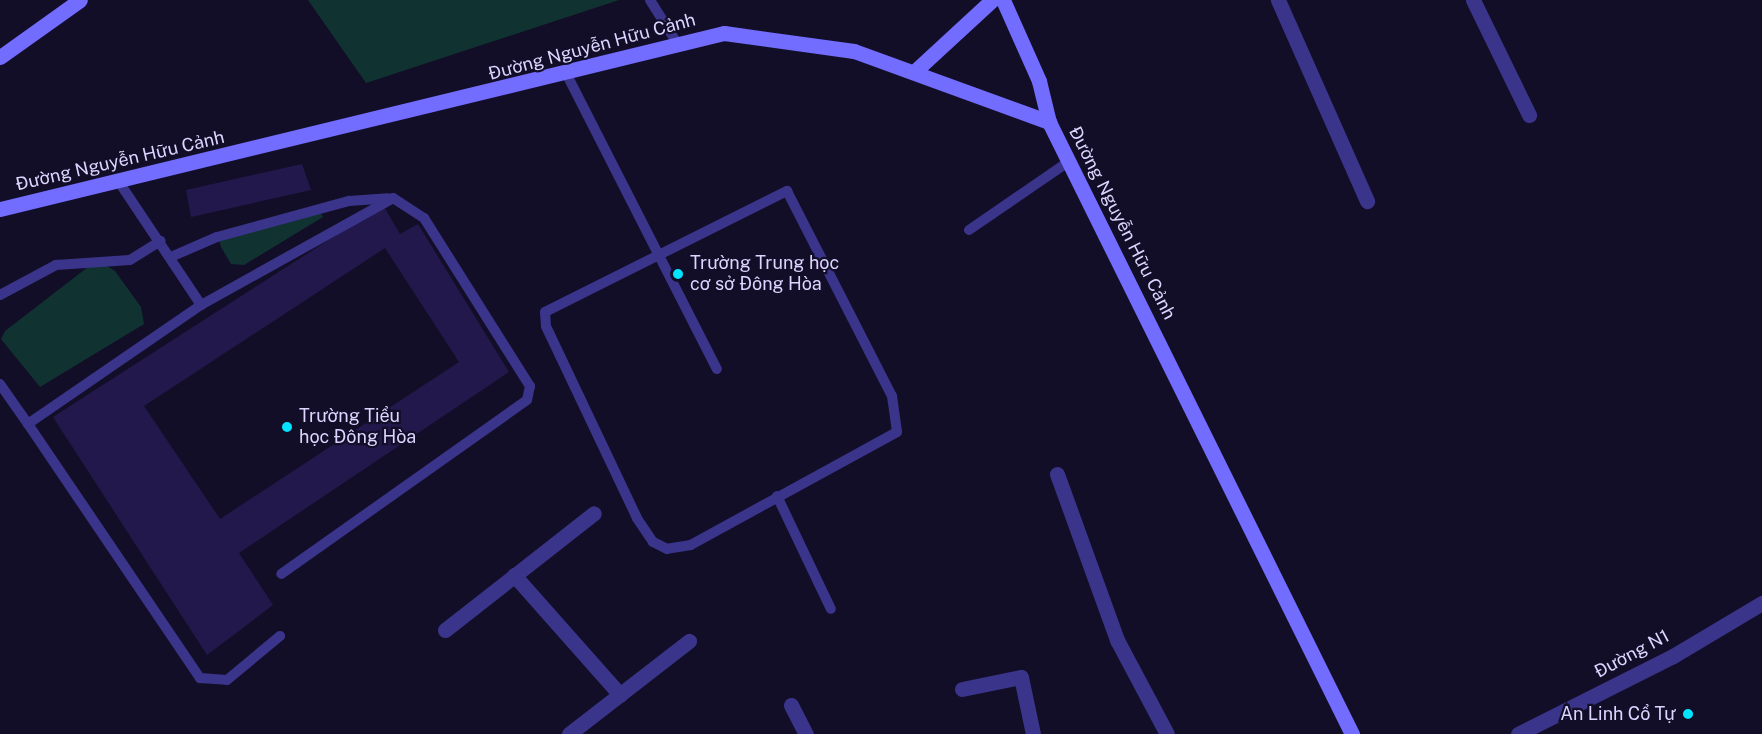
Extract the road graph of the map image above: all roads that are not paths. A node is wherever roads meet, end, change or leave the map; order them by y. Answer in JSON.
{"nodes":[{"id":1,"x":80,"y":0,"type":"edge"},
{"id":2,"x":650,"y":0,"type":"edge"},
{"id":3,"x":992,"y":0,"type":"edge"},
{"id":4,"x":1003,"y":0,"type":"edge"},
{"id":5,"x":1278,"y":0,"type":"edge"},
{"id":6,"x":1473,"y":0,"type":"edge"},
{"id":7,"x":677,"y":43,"type":"junction"},
{"id":8,"x":0,"y":57,"type":"edge"},
{"id":9,"x":914,"y":72,"type":"junction"},
{"id":10,"x":567,"y":75,"type":"junction"},
{"id":11,"x":1529,"y":115,"type":"dead end"},
{"id":12,"x":1049,"y":122,"type":"junction"},
{"id":13,"x":1068,"y":162,"type":"junction"},
{"id":14,"x":120,"y":183,"type":"junction"},
{"id":15,"x":393,"y":198,"type":"junction"},
{"id":16,"x":1367,"y":201,"type":"dead end"},
{"id":17,"x":0,"y":210,"type":"edge"},
{"id":18,"x":969,"y":230,"type":"dead end"},
{"id":19,"x":160,"y":241,"type":"junction"},
{"id":20,"x":662,"y":252,"type":"junction"},
{"id":21,"x":172,"y":256,"type":"junction"},
{"id":22,"x":0,"y":295,"type":"edge"},
{"id":23,"x":201,"y":304,"type":"junction"},
{"id":24,"x":717,"y":369,"type":"dead end"},
{"id":25,"x":0,"y":384,"type":"edge"},
{"id":26,"x":28,"y":424,"type":"junction"},
{"id":27,"x":1058,"y":474,"type":"dead end"},
{"id":28,"x":777,"y":496,"type":"junction"},
{"id":29,"x":594,"y":513,"type":"dead end"},
{"id":30,"x":281,"y":574,"type":"dead end"},
{"id":31,"x":514,"y":575,"type":"junction"},
{"id":32,"x":1762,"y":603,"type":"edge"},
{"id":33,"x":831,"y":609,"type":"dead end"},
{"id":34,"x":446,"y":630,"type":"dead end"},
{"id":35,"x":280,"y":636,"type":"dead end"},
{"id":36,"x":689,"y":641,"type":"dead end"},
{"id":37,"x":962,"y":689,"type":"dead end"},
{"id":38,"x":620,"y":695,"type":"junction"},
{"id":39,"x":791,"y":705,"type":"dead end"},
{"id":40,"x":570,"y":734,"type":"edge"},
{"id":41,"x":806,"y":734,"type":"edge"},
{"id":42,"x":1033,"y":734,"type":"edge"},
{"id":43,"x":1167,"y":734,"type":"edge"},
{"id":44,"x":1352,"y":734,"type":"edge"},
{"id":45,"x":1518,"y":734,"type":"edge"}],
"edges":[{"from":1,"to":8,"type":"street"},
{"from":2,"to":7,"type":"lane"},
{"from":3,"to":9,"type":"street"},
{"from":4,"to":12,"type":"street"},
{"from":5,"to":16,"type":"street"},
{"from":6,"to":11,"type":"street"},
{"from":7,"to":9,"type":"street","name":"Đường Nguyễn Hữu Cảnh"},
{"from":7,"to":10,"type":"street","name":"Đường Nguyễn Hữu Cảnh"},
{"from":9,"to":12,"type":"street","name":"Đường Nguyễn Hữu Cảnh"},
{"from":10,"to":14,"type":"street","name":"Đường Nguyễn Hữu Cảnh"},
{"from":10,"to":20,"type":"lane"},
{"from":12,"to":13,"type":"street","name":"Đường Nguyễn Hữu Cảnh"},
{"from":13,"to":18,"type":"lane"},
{"from":13,"to":44,"type":"street","name":"Đường Nguyễn Hữu Cảnh"},
{"from":14,"to":17,"type":"street","name":"Đường Nguyễn Hữu Cảnh"},
{"from":14,"to":19,"type":"lane"},
{"from":15,"to":21,"type":"lane"},
{"from":15,"to":23,"type":"lane"},
{"from":15,"to":30,"type":"lane"},
{"from":19,"to":21,"type":"lane"},
{"from":19,"to":22,"type":"lane"},
{"from":20,"to":24,"type":"lane"},
{"from":20,"to":28,"type":"lane"},
{"from":20,"to":28,"type":"lane"},
{"from":21,"to":23,"type":"lane"},
{"from":23,"to":26,"type":"lane"},
{"from":25,"to":26,"type":"lane"},
{"from":26,"to":35,"type":"lane"},
{"from":27,"to":43,"type":"street"},
{"from":28,"to":33,"type":"lane"},
{"from":29,"to":31,"type":"street"},
{"from":31,"to":34,"type":"street"},
{"from":31,"to":38,"type":"street"},
{"from":32,"to":45,"type":"street","name":"Đường N1"},
{"from":36,"to":38,"type":"street"},
{"from":37,"to":42,"type":"street"},
{"from":38,"to":40,"type":"street"},
{"from":39,"to":41,"type":"street"}]}
